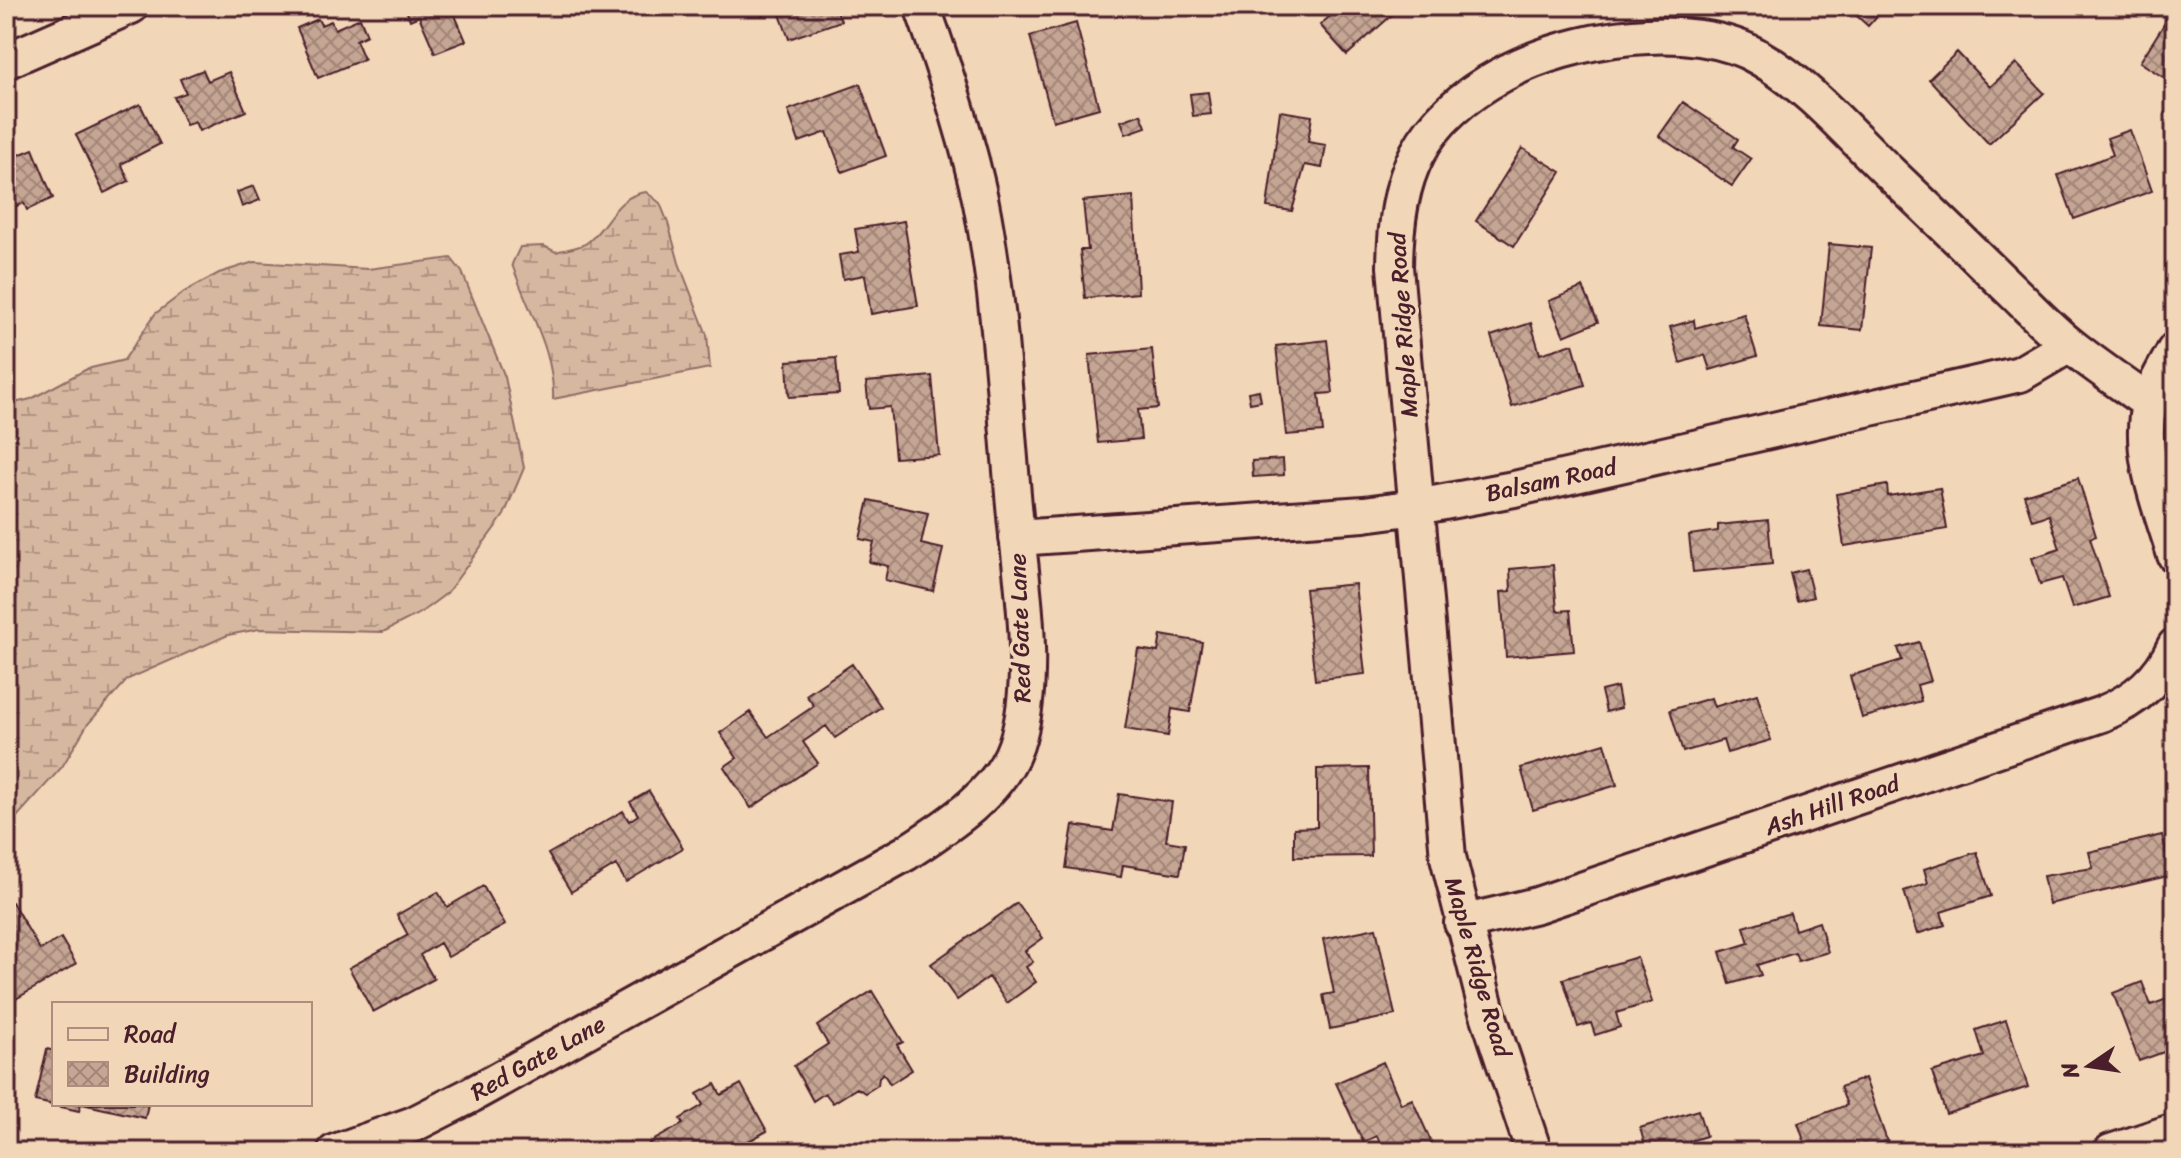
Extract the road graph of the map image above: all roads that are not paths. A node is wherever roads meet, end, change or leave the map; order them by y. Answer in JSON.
{"nodes":[{"id":1,"x":131,"y":6,"type":"edge"},
{"id":2,"x":922,"y":6,"type":"edge"},
{"id":3,"x":6,"y":61,"type":"edge"},
{"id":4,"x":2069,"y":345,"type":"junction"},
{"id":5,"x":2175,"y":350,"type":"edge"},
{"id":6,"x":2149,"y":403,"type":"junction"},
{"id":7,"x":1417,"y":507,"type":"junction"},
{"id":8,"x":1017,"y":538,"type":"junction"},
{"id":9,"x":2175,"y":555,"type":"edge"},
{"id":10,"x":2175,"y":646,"type":"edge"},
{"id":11,"x":1462,"y":923,"type":"junction"},
{"id":12,"x":2175,"y":1131,"type":"edge"},
{"id":13,"x":335,"y":1152,"type":"edge"},
{"id":14,"x":1534,"y":1152,"type":"edge"},
{"id":15,"x":2111,"y":1152,"type":"edge"}],
"edges":[{"from":1,"to":3,"type":"street"},
{"from":2,"to":8,"type":"street","name":"Red Gate Lane"},
{"from":4,"to":6,"type":"street","name":"Maple Ridge Road"},
{"from":4,"to":7,"type":"street","name":"Balsam Road"},
{"from":4,"to":7,"type":"street","name":"Maple Ridge Road"},
{"from":5,"to":6,"type":"street"},
{"from":6,"to":9,"type":"street"},
{"from":7,"to":8,"type":"street","name":"Balsam Road"},
{"from":7,"to":11,"type":"street","name":"Maple Ridge Road"},
{"from":8,"to":13,"type":"street","name":"Red Gate Lane"},
{"from":10,"to":11,"type":"street","name":"Ash Hill Road"},
{"from":11,"to":14,"type":"street","name":"Maple Ridge Road"},
{"from":12,"to":15,"type":"street"}]}
